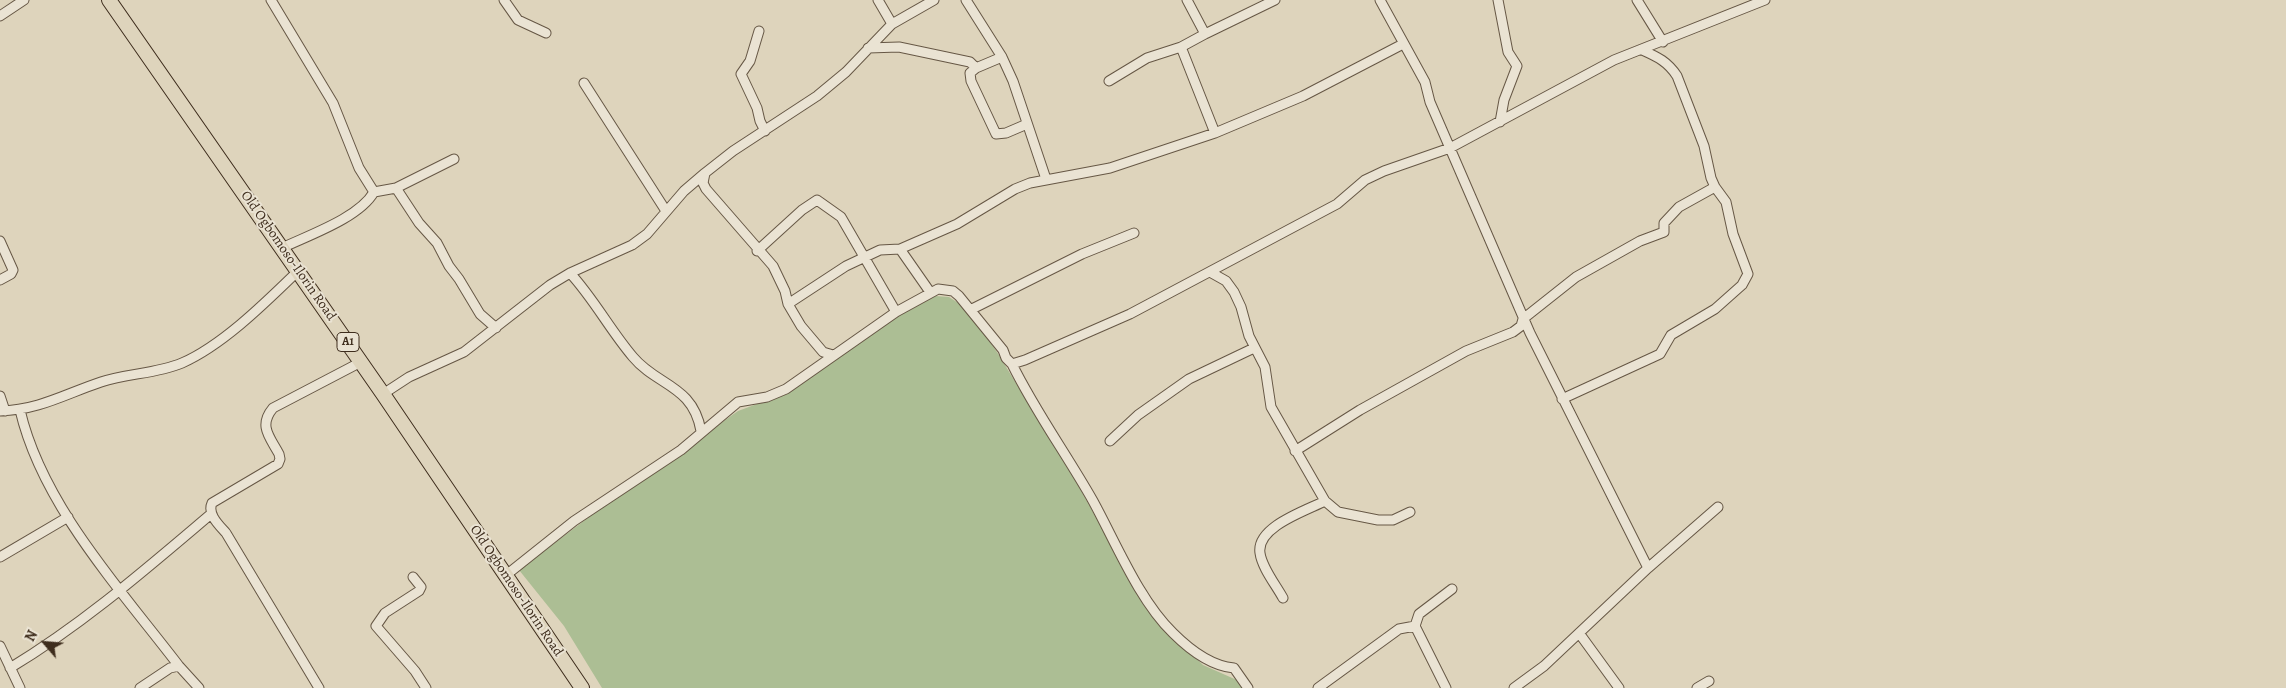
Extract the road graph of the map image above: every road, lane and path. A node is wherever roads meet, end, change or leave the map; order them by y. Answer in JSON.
{"nodes":[{"id":1,"x":24,"y":0,"type":"edge"},
{"id":2,"x":109,"y":0,"type":"edge"},
{"id":3,"x":271,"y":0,"type":"edge"},
{"id":4,"x":504,"y":0,"type":"edge"},
{"id":5,"x":878,"y":0,"type":"edge"},
{"id":6,"x":934,"y":0,"type":"edge"},
{"id":7,"x":966,"y":0,"type":"edge"},
{"id":8,"x":1187,"y":0,"type":"edge"},
{"id":9,"x":1275,"y":0,"type":"edge"},
{"id":10,"x":1380,"y":0,"type":"edge"},
{"id":11,"x":1498,"y":0,"type":"edge"},
{"id":12,"x":1637,"y":0,"type":"edge"},
{"id":13,"x":1765,"y":0,"type":"edge"},
{"id":14,"x":0,"y":16,"type":"edge"},
{"id":15,"x":892,"y":24,"type":"junction"},
{"id":16,"x":759,"y":31,"type":"dead end"},
{"id":17,"x":546,"y":33,"type":"dead end"},
{"id":18,"x":1205,"y":34,"type":"junction"},
{"id":19,"x":1663,"y":42,"type":"junction"},
{"id":20,"x":1403,"y":44,"type":"junction"},
{"id":21,"x":1180,"y":47,"type":"junction"},
{"id":22,"x":868,"y":48,"type":"junction"},
{"id":23,"x":1642,"y":50,"type":"junction"},
{"id":24,"x":1002,"y":57,"type":"junction"},
{"id":25,"x":976,"y":68,"type":"junction"},
{"id":26,"x":1109,"y":81,"type":"dead end"},
{"id":27,"x":584,"y":83,"type":"dead end"},
{"id":28,"x":1500,"y":122,"type":"junction"},
{"id":29,"x":1027,"y":124,"type":"junction"},
{"id":30,"x":765,"y":131,"type":"junction"},
{"id":31,"x":1215,"y":133,"type":"junction"},
{"id":32,"x":1450,"y":148,"type":"junction"},
{"id":33,"x":454,"y":159,"type":"dead end"},
{"id":34,"x":705,"y":173,"type":"junction"},
{"id":35,"x":1046,"y":179,"type":"junction"},
{"id":36,"x":1715,"y":187,"type":"junction"},
{"id":37,"x":396,"y":188,"type":"junction"},
{"id":38,"x":374,"y":192,"type":"junction"},
{"id":39,"x":666,"y":211,"type":"junction"},
{"id":40,"x":1134,"y":233,"type":"dead end"},
{"id":41,"x":0,"y":241,"type":"edge"},
{"id":42,"x":282,"y":248,"type":"junction"},
{"id":43,"x":900,"y":249,"type":"junction"},
{"id":44,"x":757,"y":251,"type":"junction"},
{"id":45,"x":864,"y":258,"type":"junction"},
{"id":46,"x":298,"y":271,"type":"junction"},
{"id":47,"x":1210,"y":272,"type":"junction"},
{"id":48,"x":570,"y":273,"type":"junction"},
{"id":49,"x":0,"y":280,"type":"edge"},
{"id":50,"x":930,"y":292,"type":"junction"},
{"id":51,"x":788,"y":304,"type":"junction"},
{"id":52,"x":972,"y":309,"type":"junction"},
{"id":53,"x":896,"y":312,"type":"junction"},
{"id":54,"x":1523,"y":319,"type":"junction"},
{"id":55,"x":496,"y":328,"type":"junction"},
{"id":56,"x":1254,"y":348,"type":"junction"},
{"id":57,"x":833,"y":356,"type":"junction"},
{"id":58,"x":361,"y":362,"type":"junction"},
{"id":59,"x":1012,"y":364,"type":"junction"},
{"id":60,"x":383,"y":394,"type":"junction"},
{"id":61,"x":0,"y":396,"type":"edge"},
{"id":62,"x":1562,"y":399,"type":"junction"},
{"id":63,"x":20,"y":410,"type":"junction"},
{"id":64,"x":2,"y":411,"type":"edge"},
{"id":65,"x":701,"y":432,"type":"junction"},
{"id":66,"x":1110,"y":441,"type":"dead end"},
{"id":67,"x":1295,"y":451,"type":"junction"},
{"id":68,"x":1325,"y":501,"type":"junction"},
{"id":69,"x":1718,"y":507,"type":"dead end"},
{"id":70,"x":1410,"y":512,"type":"dead end"},
{"id":71,"x":211,"y":514,"type":"junction"},
{"id":72,"x":68,"y":517,"type":"junction"},
{"id":73,"x":0,"y":557,"type":"edge"},
{"id":74,"x":1648,"y":568,"type":"junction"},
{"id":75,"x":413,"y":576,"type":"dead end"},
{"id":76,"x":505,"y":576,"type":"junction"},
{"id":77,"x":1452,"y":589,"type":"dead end"},
{"id":78,"x":121,"y":591,"type":"junction"},
{"id":79,"x":1283,"y":598,"type":"dead end"},
{"id":80,"x":1415,"y":626,"type":"junction"},
{"id":81,"x":1579,"y":633,"type":"junction"},
{"id":82,"x":0,"y":646,"type":"edge"},
{"id":83,"x":179,"y":666,"type":"junction"},
{"id":84,"x":10,"y":668,"type":"junction"},
{"id":85,"x":1709,"y":681,"type":"dead end"},
{"id":86,"x":20,"y":688,"type":"edge"},
{"id":87,"x":140,"y":688,"type":"edge"},
{"id":88,"x":199,"y":688,"type":"edge"},
{"id":89,"x":320,"y":688,"type":"edge"},
{"id":90,"x":426,"y":688,"type":"edge"},
{"id":91,"x":582,"y":688,"type":"edge"},
{"id":92,"x":1248,"y":688,"type":"edge"},
{"id":93,"x":1318,"y":688,"type":"edge"},
{"id":94,"x":1446,"y":688,"type":"edge"},
{"id":95,"x":1514,"y":688,"type":"edge"},
{"id":96,"x":1619,"y":688,"type":"edge"},
{"id":97,"x":1697,"y":688,"type":"edge"}],
"edges":[{"from":1,"to":14,"type":"street"},
{"from":2,"to":42,"type":"highway","name":"Old Ogbomoso-Ilorin Road","number":"A1"},
{"from":3,"to":38,"type":"street"},
{"from":4,"to":17,"type":"street"},
{"from":5,"to":15,"type":"street"},
{"from":6,"to":15,"type":"street"},
{"from":7,"to":24,"type":"street"},
{"from":8,"to":18,"type":"street"},
{"from":9,"to":18,"type":"street"},
{"from":10,"to":20,"type":"street"},
{"from":11,"to":28,"type":"street"},
{"from":12,"to":19,"type":"street"},
{"from":13,"to":19,"type":"street"},
{"from":15,"to":22,"type":"street"},
{"from":16,"to":30,"type":"street"},
{"from":18,"to":21,"type":"street"},
{"from":19,"to":23,"type":"street"},
{"from":20,"to":31,"type":"street"},
{"from":20,"to":32,"type":"street"},
{"from":21,"to":26,"type":"street"},
{"from":21,"to":31,"type":"street"},
{"from":22,"to":25,"type":"street"},
{"from":22,"to":30,"type":"street"},
{"from":23,"to":28,"type":"street"},
{"from":23,"to":36,"type":"street"},
{"from":24,"to":25,"type":"street"},
{"from":24,"to":29,"type":"street"},
{"from":25,"to":29,"type":"street"},
{"from":27,"to":39,"type":"street"},
{"from":28,"to":32,"type":"street"},
{"from":29,"to":35,"type":"street"},
{"from":30,"to":34,"type":"street"},
{"from":31,"to":35,"type":"street"},
{"from":32,"to":47,"type":"street"},
{"from":32,"to":54,"type":"street"},
{"from":33,"to":37,"type":"street"},
{"from":34,"to":39,"type":"street"},
{"from":34,"to":44,"type":"street"},
{"from":35,"to":43,"type":"street"},
{"from":36,"to":54,"type":"street"},
{"from":36,"to":62,"type":"street"},
{"from":37,"to":38,"type":"street"},
{"from":37,"to":55,"type":"street"},
{"from":38,"to":42,"type":"street"},
{"from":39,"to":48,"type":"street"},
{"from":40,"to":52,"type":"street"},
{"from":41,"to":49,"type":"street"},
{"from":42,"to":46,"type":"highway","name":"Old Ogbomoso-Ilorin Road","number":"A1"},
{"from":43,"to":45,"type":"street"},
{"from":43,"to":50,"type":"street"},
{"from":44,"to":45,"type":"street"},
{"from":44,"to":51,"type":"street"},
{"from":45,"to":51,"type":"street"},
{"from":45,"to":53,"type":"street"},
{"from":46,"to":58,"type":"highway","name":"Old Ogbomoso-Ilorin Road","number":"A1"},
{"from":46,"to":63,"type":"street"},
{"from":47,"to":56,"type":"street"},
{"from":47,"to":59,"type":"street"},
{"from":48,"to":55,"type":"street"},
{"from":48,"to":65,"type":"street"},
{"from":50,"to":52,"type":"street"},
{"from":50,"to":53,"type":"street"},
{"from":51,"to":57,"type":"street"},
{"from":52,"to":59,"type":"street"},
{"from":53,"to":57,"type":"street"},
{"from":54,"to":62,"type":"street"},
{"from":54,"to":67,"type":"street"},
{"from":55,"to":60,"type":"street"},
{"from":56,"to":66,"type":"street"},
{"from":56,"to":67,"type":"street"},
{"from":57,"to":65,"type":"street"},
{"from":58,"to":60,"type":"highway","name":"Old Ogbomoso-Ilorin Road","number":"A1"},
{"from":58,"to":71,"type":"street"},
{"from":59,"to":92,"type":"street"},
{"from":60,"to":76,"type":"highway","name":"Old Ogbomoso-Ilorin Road","number":"A1"},
{"from":61,"to":64,"type":"street"},
{"from":62,"to":74,"type":"street"},
{"from":63,"to":64,"type":"street"},
{"from":63,"to":72,"type":"street"},
{"from":65,"to":76,"type":"street"},
{"from":67,"to":68,"type":"street"},
{"from":68,"to":70,"type":"street"},
{"from":68,"to":79,"type":"street"},
{"from":69,"to":74,"type":"street"},
{"from":71,"to":78,"type":"street"},
{"from":71,"to":89,"type":"street"},
{"from":72,"to":73,"type":"street"},
{"from":72,"to":78,"type":"street"},
{"from":74,"to":81,"type":"street"},
{"from":75,"to":90,"type":"street"},
{"from":76,"to":91,"type":"highway","name":"Old Ogbomoso-Ilorin Road","number":"A1"},
{"from":77,"to":80,"type":"street"},
{"from":78,"to":83,"type":"street"},
{"from":78,"to":84,"type":"street"},
{"from":80,"to":93,"type":"street"},
{"from":80,"to":94,"type":"street"},
{"from":81,"to":95,"type":"street"},
{"from":81,"to":96,"type":"street"},
{"from":82,"to":84,"type":"street"},
{"from":83,"to":87,"type":"street"},
{"from":83,"to":88,"type":"street"},
{"from":84,"to":86,"type":"street"},
{"from":85,"to":97,"type":"street"}]}
